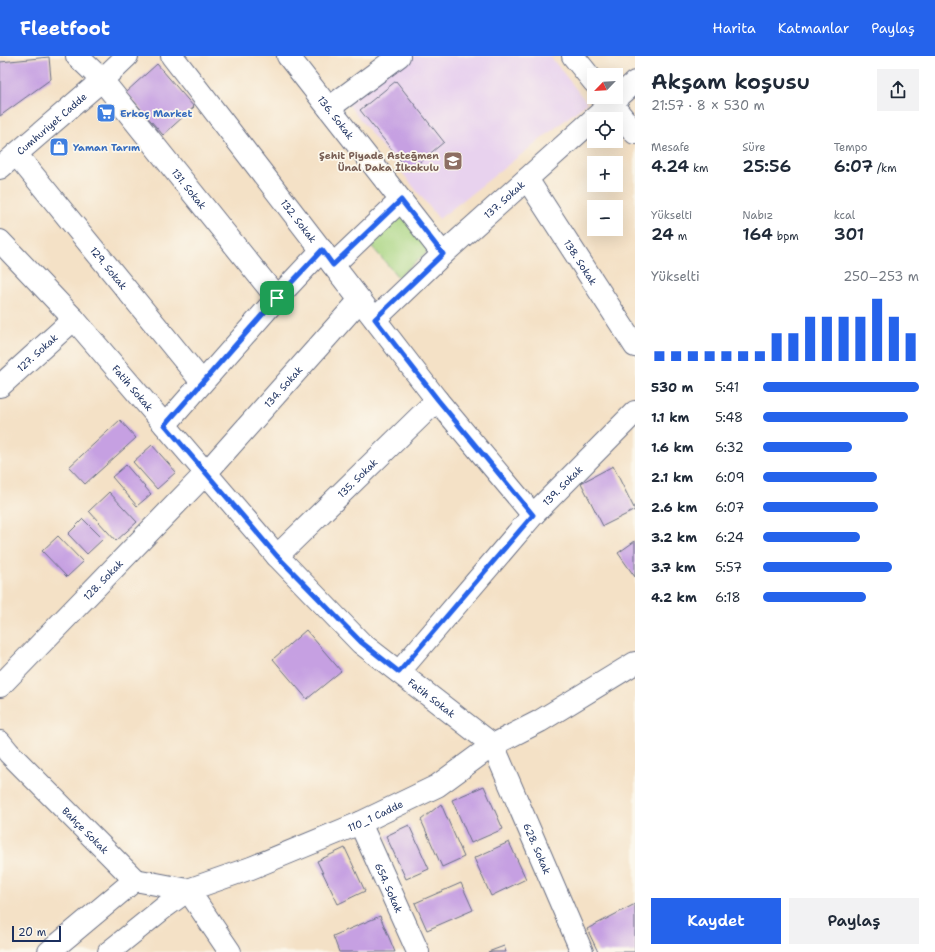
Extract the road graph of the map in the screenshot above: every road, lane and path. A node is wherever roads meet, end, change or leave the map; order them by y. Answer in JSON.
{"nodes":[{"id":1,"x":77,"y":56,"type":"edge"},
{"id":2,"x":127,"y":56,"type":"edge"},
{"id":3,"x":172,"y":56,"type":"edge"},
{"id":4,"x":288,"y":56,"type":"edge"},
{"id":5,"x":399,"y":56,"type":"edge"},
{"id":6,"x":573,"y":56,"type":"edge"},
{"id":7,"x":587,"y":73,"type":"edge"},
{"id":8,"x":102,"y":80,"type":"junction"},
{"id":9,"x":635,"y":82,"type":"edge"},
{"id":10,"x":623,"y":90,"type":"edge"},
{"id":11,"x":604,"y":104,"type":"edge"},
{"id":12,"x":611,"y":104,"type":"edge"},
{"id":13,"x":329,"y":108,"type":"junction"},
{"id":14,"x":635,"y":133,"type":"edge"},
{"id":15,"x":16,"y":154,"type":"junction"},
{"id":16,"x":0,"y":168,"type":"edge"},
{"id":17,"x":527,"y":179,"type":"junction"},
{"id":18,"x":401,"y":200,"type":"junction"},
{"id":19,"x":0,"y":241,"type":"edge"},
{"id":20,"x":443,"y":254,"type":"junction"},
{"id":21,"x":327,"y":257,"type":"junction"},
{"id":22,"x":277,"y":298,"type":"junction"},
{"id":23,"x":360,"y":300,"type":"junction"},
{"id":24,"x":74,"y":319,"type":"junction"},
{"id":25,"x":375,"y":319,"type":"junction"},
{"id":26,"x":635,"y":346,"type":"edge"},
{"id":27,"x":202,"y":382,"type":"junction"},
{"id":28,"x":0,"y":386,"type":"edge"},
{"id":29,"x":438,"y":400,"type":"junction"},
{"id":30,"x":635,"y":412,"type":"edge"},
{"id":31,"x":165,"y":425,"type":"junction"},
{"id":32,"x":206,"y":473,"type":"junction"},
{"id":33,"x":533,"y":515,"type":"junction"},
{"id":34,"x":277,"y":556,"type":"junction"},
{"id":35,"x":635,"y":663,"type":"edge"},
{"id":36,"x":399,"y":672,"type":"junction"},
{"id":37,"x":0,"y":686,"type":"edge"},
{"id":38,"x":0,"y":742,"type":"edge"},
{"id":39,"x":493,"y":745,"type":"junction"},
{"id":40,"x":360,"y":823,"type":"junction"},
{"id":41,"x":135,"y":880,"type":"junction"},
{"id":42,"x":188,"y":890,"type":"junction"},
{"id":43,"x":49,"y":952,"type":"edge"},
{"id":44,"x":109,"y":952,"type":"edge"},
{"id":45,"x":230,"y":952,"type":"edge"},
{"id":46,"x":418,"y":952,"type":"edge"},
{"id":47,"x":582,"y":952,"type":"edge"}],
"edges":[{"from":1,"to":8,"type":"street","name":"131. Sokak"},
{"from":2,"to":8,"type":"street","name":"Cumhuriyet Cadde"},
{"from":3,"to":21,"type":"street","name":"132. Sokak"},
{"from":4,"to":13,"type":"street","name":"136. Sokak"},
{"from":5,"to":13,"type":"street"},
{"from":6,"to":7,"type":"street"},
{"from":8,"to":15,"type":"street","name":"Cumhuriyet Cadde"},
{"from":8,"to":22,"type":"street","name":"131. Sokak"},
{"from":9,"to":10,"type":"street","name":"137. Sokak"},
{"from":11,"to":17,"type":"street","name":"137. Sokak"},
{"from":12,"to":14,"type":"street"},
{"from":13,"to":18,"type":"street","name":"136. Sokak"},
{"from":15,"to":16,"type":"street","name":"Cumhuriyet Cadde"},
{"from":15,"to":27,"type":"street","name":"129. Sokak"},
{"from":17,"to":20,"type":"street","name":"137. Sokak"},
{"from":17,"to":26,"type":"street","name":"138. Sokak"},
{"from":18,"to":20,"type":"street","name":"136. Sokak"},
{"from":18,"to":21,"type":"street"},
{"from":19,"to":24,"type":"street","name":"Fatih Sokak"},
{"from":20,"to":25,"type":"street","name":"137. Sokak"},
{"from":21,"to":22,"type":"street"},
{"from":21,"to":23,"type":"street","name":"132. Sokak"},
{"from":22,"to":27,"type":"street"},
{"from":23,"to":25,"type":"street","name":"132. Sokak"},
{"from":23,"to":32,"type":"street","name":"134. Sokak"},
{"from":24,"to":28,"type":"street","name":"127. Sokak"},
{"from":24,"to":31,"type":"street","name":"Fatih Sokak"},
{"from":25,"to":29,"type":"street","name":"132. Sokak"},
{"from":27,"to":31,"type":"street"},
{"from":29,"to":33,"type":"street","name":"132. Sokak"},
{"from":29,"to":34,"type":"street","name":"135. Sokak"},
{"from":30,"to":33,"type":"street","name":"139. Sokak"},
{"from":31,"to":32,"type":"street","name":"Fatih Sokak"},
{"from":32,"to":34,"type":"street","name":"Fatih Sokak"},
{"from":32,"to":37,"type":"street","name":"128. Sokak"},
{"from":33,"to":36,"type":"street","name":"139. Sokak"},
{"from":34,"to":36,"type":"street","name":"Fatih Sokak"},
{"from":35,"to":39,"type":"street","name":"110_1 Cadde"},
{"from":36,"to":39,"type":"street","name":"Fatih Sokak"},
{"from":38,"to":41,"type":"street","name":"Bahçe Sokak"},
{"from":39,"to":40,"type":"street","name":"110_1 Cadde"},
{"from":39,"to":47,"type":"street","name":"628. Sokak"},
{"from":40,"to":42,"type":"street","name":"110_1 Cadde"},
{"from":40,"to":46,"type":"street","name":"654. Sokak"},
{"from":41,"to":42,"type":"street"},
{"from":41,"to":43,"type":"street"},
{"from":42,"to":44,"type":"street","name":"110_1 Cadde"},
{"from":42,"to":45,"type":"street"}]}
